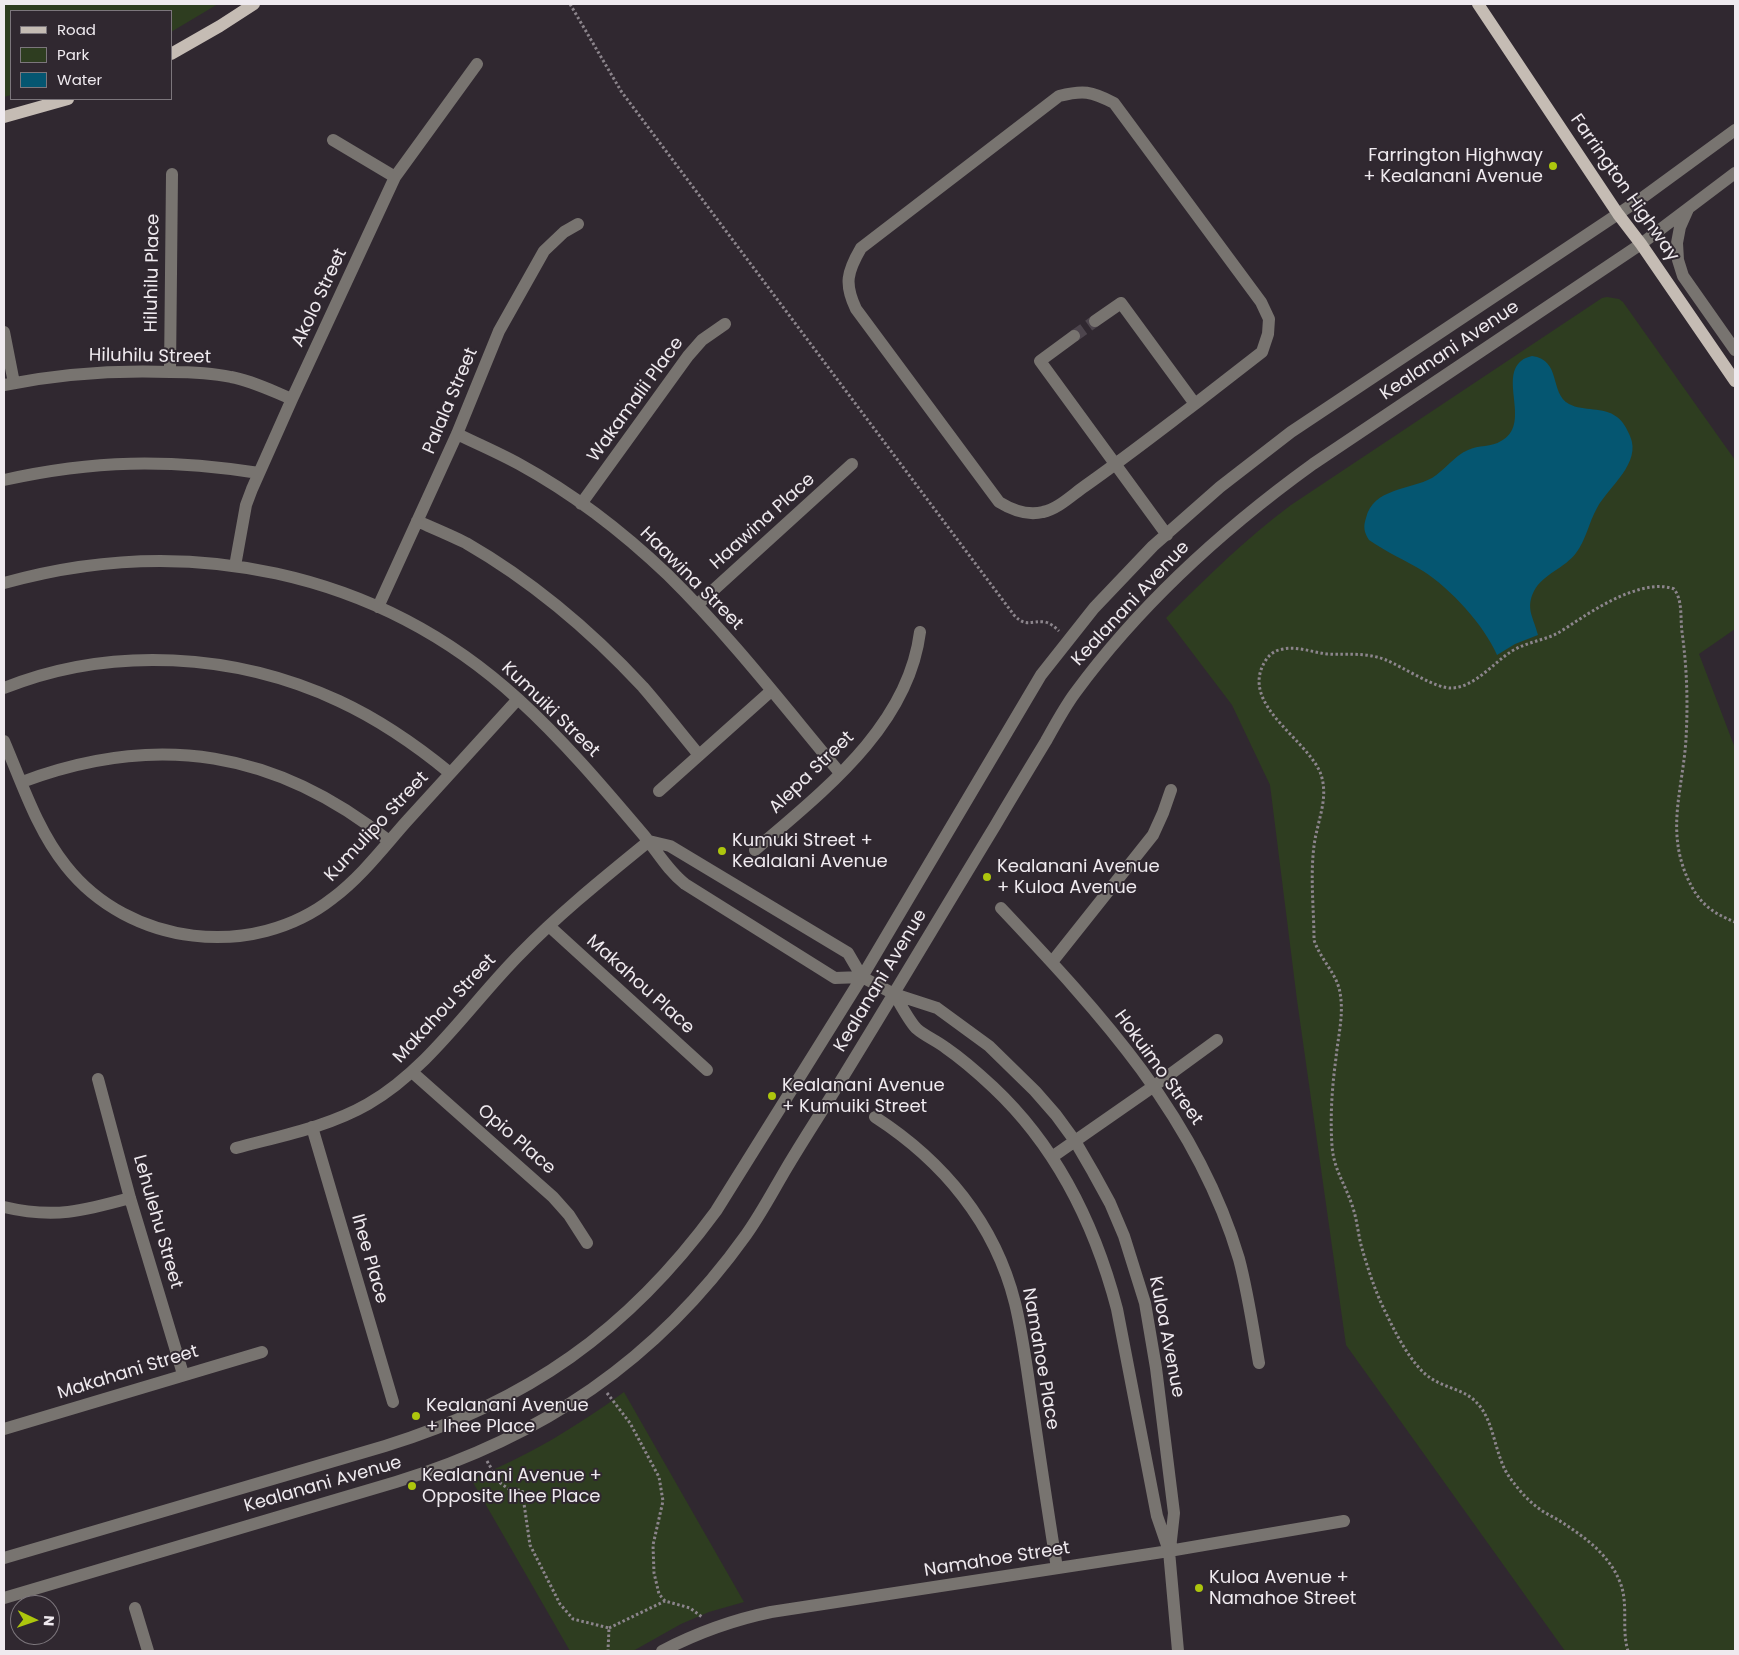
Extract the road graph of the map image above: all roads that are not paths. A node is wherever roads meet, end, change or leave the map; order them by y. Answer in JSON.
{"nodes":[{"id":1,"x":254,"y":4,"type":"edge"},
{"id":2,"x":1479,"y":7,"type":"edge"},
{"id":3,"x":172,"y":53,"type":"edge"},
{"id":4,"x":477,"y":64,"type":"dead end"},
{"id":5,"x":64,"y":100,"type":"edge"},
{"id":6,"x":4,"y":117,"type":"edge"},
{"id":7,"x":1735,"y":130,"type":"edge"},
{"id":8,"x":333,"y":140,"type":"dead end"},
{"id":9,"x":1735,"y":173,"type":"edge"},
{"id":10,"x":172,"y":174,"type":"dead end"},
{"id":11,"x":396,"y":177,"type":"junction"},
{"id":12,"x":1688,"y":208,"type":"junction"},
{"id":13,"x":1618,"y":214,"type":"junction"},
{"id":14,"x":578,"y":224,"type":"dead end"},
{"id":15,"x":1641,"y":244,"type":"junction"},
{"id":16,"x":1096,"y":321,"type":"tunnel mouth"},
{"id":17,"x":725,"y":324,"type":"dead end"},
{"id":18,"x":4,"y":332,"type":"edge"},
{"id":19,"x":1074,"y":336,"type":"tunnel mouth"},
{"id":20,"x":1735,"y":350,"type":"edge"},
{"id":21,"x":170,"y":372,"type":"junction"},
{"id":22,"x":1735,"y":381,"type":"edge"},
{"id":23,"x":9,"y":384,"type":"edge"},
{"id":24,"x":292,"y":399,"type":"junction"},
{"id":25,"x":1194,"y":404,"type":"junction"},
{"id":26,"x":457,"y":434,"type":"junction"},
{"id":27,"x":852,"y":464,"type":"dead end"},
{"id":28,"x":1115,"y":464,"type":"junction"},
{"id":29,"x":259,"y":473,"type":"junction"},
{"id":30,"x":4,"y":480,"type":"edge"},
{"id":31,"x":581,"y":504,"type":"junction"},
{"id":32,"x":418,"y":521,"type":"junction"},
{"id":33,"x":1167,"y":534,"type":"junction"},
{"id":34,"x":235,"y":566,"type":"junction"},
{"id":35,"x":4,"y":583,"type":"edge"},
{"id":36,"x":697,"y":605,"type":"junction"},
{"id":37,"x":378,"y":607,"type":"junction"},
{"id":38,"x":920,"y":632,"type":"dead end"},
{"id":39,"x":4,"y":688,"type":"edge"},
{"id":40,"x":771,"y":691,"type":"junction"},
{"id":41,"x":518,"y":699,"type":"junction"},
{"id":42,"x":4,"y":741,"type":"edge"},
{"id":43,"x":699,"y":755,"type":"junction"},
{"id":44,"x":450,"y":773,"type":"junction"},
{"id":45,"x":840,"y":773,"type":"junction"},
{"id":46,"x":22,"y":782,"type":"junction"},
{"id":47,"x":1171,"y":790,"type":"dead end"},
{"id":48,"x":659,"y":791,"type":"dead end"},
{"id":49,"x":389,"y":841,"type":"junction"},
{"id":50,"x":649,"y":841,"type":"junction"},
{"id":51,"x":755,"y":850,"type":"dead end"},
{"id":52,"x":1001,"y":908,"type":"dead end"},
{"id":53,"x":549,"y":926,"type":"junction"},
{"id":54,"x":1052,"y":962,"type":"junction"},
{"id":55,"x":862,"y":977,"type":"junction"},
{"id":56,"x":894,"y":994,"type":"junction"},
{"id":57,"x":1217,"y":1040,"type":"dead end"},
{"id":58,"x":707,"y":1070,"type":"dead end"},
{"id":59,"x":412,"y":1072,"type":"junction"},
{"id":60,"x":98,"y":1079,"type":"dead end"},
{"id":61,"x":1154,"y":1086,"type":"junction"},
{"id":62,"x":875,"y":1117,"type":"dead end"},
{"id":63,"x":312,"y":1127,"type":"junction"},
{"id":64,"x":1074,"y":1141,"type":"junction"},
{"id":65,"x":236,"y":1148,"type":"dead end"},
{"id":66,"x":1052,"y":1157,"type":"junction"},
{"id":67,"x":130,"y":1198,"type":"junction"},
{"id":68,"x":4,"y":1207,"type":"edge"},
{"id":69,"x":587,"y":1243,"type":"dead end"},
{"id":70,"x":262,"y":1352,"type":"dead end"},
{"id":71,"x":1258,"y":1363,"type":"dead end"},
{"id":72,"x":183,"y":1374,"type":"junction"},
{"id":73,"x":393,"y":1402,"type":"dead end"},
{"id":74,"x":4,"y":1429,"type":"edge"},
{"id":75,"x":1344,"y":1520,"type":"dead end"},
{"id":76,"x":1169,"y":1552,"type":"junction"},
{"id":77,"x":4,"y":1558,"type":"edge"},
{"id":78,"x":1057,"y":1568,"type":"junction"},
{"id":79,"x":4,"y":1598,"type":"edge"},
{"id":80,"x":135,"y":1608,"type":"dead end"},
{"id":81,"x":148,"y":1651,"type":"edge"},
{"id":82,"x":662,"y":1651,"type":"edge"},
{"id":83,"x":1178,"y":1651,"type":"edge"}],
"edges":[{"from":1,"to":3,"type":"main road"},
{"from":2,"to":13,"type":"main road","name":"Farrington Highway"},
{"from":4,"to":11,"type":"street","name":"Akolo Street"},
{"from":5,"to":6,"type":"main road"},
{"from":7,"to":13,"type":"street","name":"Kealanani Avenue"},
{"from":8,"to":11,"type":"street"},
{"from":9,"to":12,"type":"street","name":"Kealanani Avenue"},
{"from":10,"to":21,"type":"street","name":"Hiluhilu Place"},
{"from":11,"to":24,"type":"street","name":"Akolo Street"},
{"from":12,"to":15,"type":"street","name":"Kealanani Avenue"},
{"from":12,"to":20,"type":"street"},
{"from":13,"to":15,"type":"main road","name":"Farrington Highway"},
{"from":13,"to":33,"type":"street","name":"Kealanani Avenue"},
{"from":14,"to":26,"type":"street","name":"Palala Street"},
{"from":15,"to":22,"type":"main road","name":"Farrington Highway"},
{"from":15,"to":56,"type":"street","name":"Kealanani Avenue"},
{"from":16,"to":25,"type":"street"},
{"from":17,"to":31,"type":"street","name":"Wakamalii Place"},
{"from":18,"to":23,"type":"street"},
{"from":19,"to":28,"type":"street"},
{"from":21,"to":23,"type":"street","name":"Hiluhilu Street"},
{"from":21,"to":24,"type":"street","name":"Hiluhilu Street"},
{"from":24,"to":29,"type":"street","name":"Akolo Street"},
{"from":25,"to":28,"type":"street"},
{"from":25,"to":28,"type":"street"},
{"from":26,"to":31,"type":"street","name":"Haawina Street"},
{"from":26,"to":32,"type":"street","name":"Palala Street"},
{"from":27,"to":36,"type":"street","name":"Haawina Place"},
{"from":28,"to":33,"type":"street"},
{"from":29,"to":30,"type":"street"},
{"from":29,"to":34,"type":"street","name":"Akolo Street"},
{"from":31,"to":36,"type":"street","name":"Haawina Street"},
{"from":32,"to":37,"type":"street","name":"Palala Street"},
{"from":32,"to":43,"type":"street"},
{"from":33,"to":55,"type":"street","name":"Kealanani Avenue"},
{"from":34,"to":35,"type":"street","name":"Kumuiki Street"},
{"from":34,"to":37,"type":"street","name":"Kumuiki Street"},
{"from":36,"to":40,"type":"street","name":"Haawina Street"},
{"from":37,"to":41,"type":"street","name":"Kumuiki Street"},
{"from":38,"to":45,"type":"street","name":"Alepa Street"},
{"from":39,"to":44,"type":"street"},
{"from":40,"to":43,"type":"street"},
{"from":40,"to":45,"type":"street","name":"Haawina Street"},
{"from":41,"to":44,"type":"street","name":"Kumulipo Street"},
{"from":41,"to":50,"type":"street","name":"Kumuiki Street"},
{"from":42,"to":46,"type":"street","name":"Kumulipo Street"},
{"from":43,"to":48,"type":"street"},
{"from":44,"to":49,"type":"street","name":"Kumulipo Street"},
{"from":45,"to":51,"type":"street","name":"Alepa Street"},
{"from":46,"to":49,"type":"street"},
{"from":46,"to":49,"type":"street","name":"Kumulipo Street"},
{"from":47,"to":54,"type":"street"},
{"from":50,"to":53,"type":"street","name":"Makahou Street"},
{"from":50,"to":55,"type":"street"},
{"from":50,"to":55,"type":"street","name":"Kumuiki Street"},
{"from":52,"to":54,"type":"street","name":"Hokuimo Street"},
{"from":53,"to":58,"type":"street","name":"Makahou Place"},
{"from":53,"to":59,"type":"street","name":"Makahou Street"},
{"from":54,"to":61,"type":"street","name":"Hokuimo Street"},
{"from":55,"to":56,"type":"street","name":"Kuloa Avenue"},
{"from":55,"to":77,"type":"street","name":"Kealanani Avenue"},
{"from":56,"to":64,"type":"street","name":"Kuloa Avenue"},
{"from":56,"to":66,"type":"street","name":"Kuloa Avenue"},
{"from":56,"to":79,"type":"street","name":"Kealanani Avenue"},
{"from":57,"to":61,"type":"street"},
{"from":59,"to":63,"type":"street","name":"Makahou Street"},
{"from":59,"to":69,"type":"street","name":"Opio Place"},
{"from":60,"to":67,"type":"street","name":"Lehulehu Street"},
{"from":61,"to":64,"type":"street"},
{"from":61,"to":71,"type":"street","name":"Hokuimo Street"},
{"from":62,"to":78,"type":"street","name":"Namahoe Place"},
{"from":63,"to":65,"type":"street","name":"Makahou Street"},
{"from":63,"to":73,"type":"street","name":"Ihee Place"},
{"from":64,"to":66,"type":"street"},
{"from":64,"to":76,"type":"street","name":"Kuloa Avenue"},
{"from":66,"to":76,"type":"street","name":"Kuloa Avenue"},
{"from":67,"to":68,"type":"street"},
{"from":67,"to":72,"type":"street","name":"Lehulehu Street"},
{"from":70,"to":72,"type":"street","name":"Makahani Street"},
{"from":72,"to":74,"type":"street","name":"Makahani Street"},
{"from":75,"to":76,"type":"street","name":"Namahoe Street"},
{"from":76,"to":78,"type":"street","name":"Namahoe Street"},
{"from":76,"to":83,"type":"street","name":"Kuloa Avenue"},
{"from":78,"to":82,"type":"street","name":"Namahoe Street"},
{"from":80,"to":81,"type":"street"}]}
